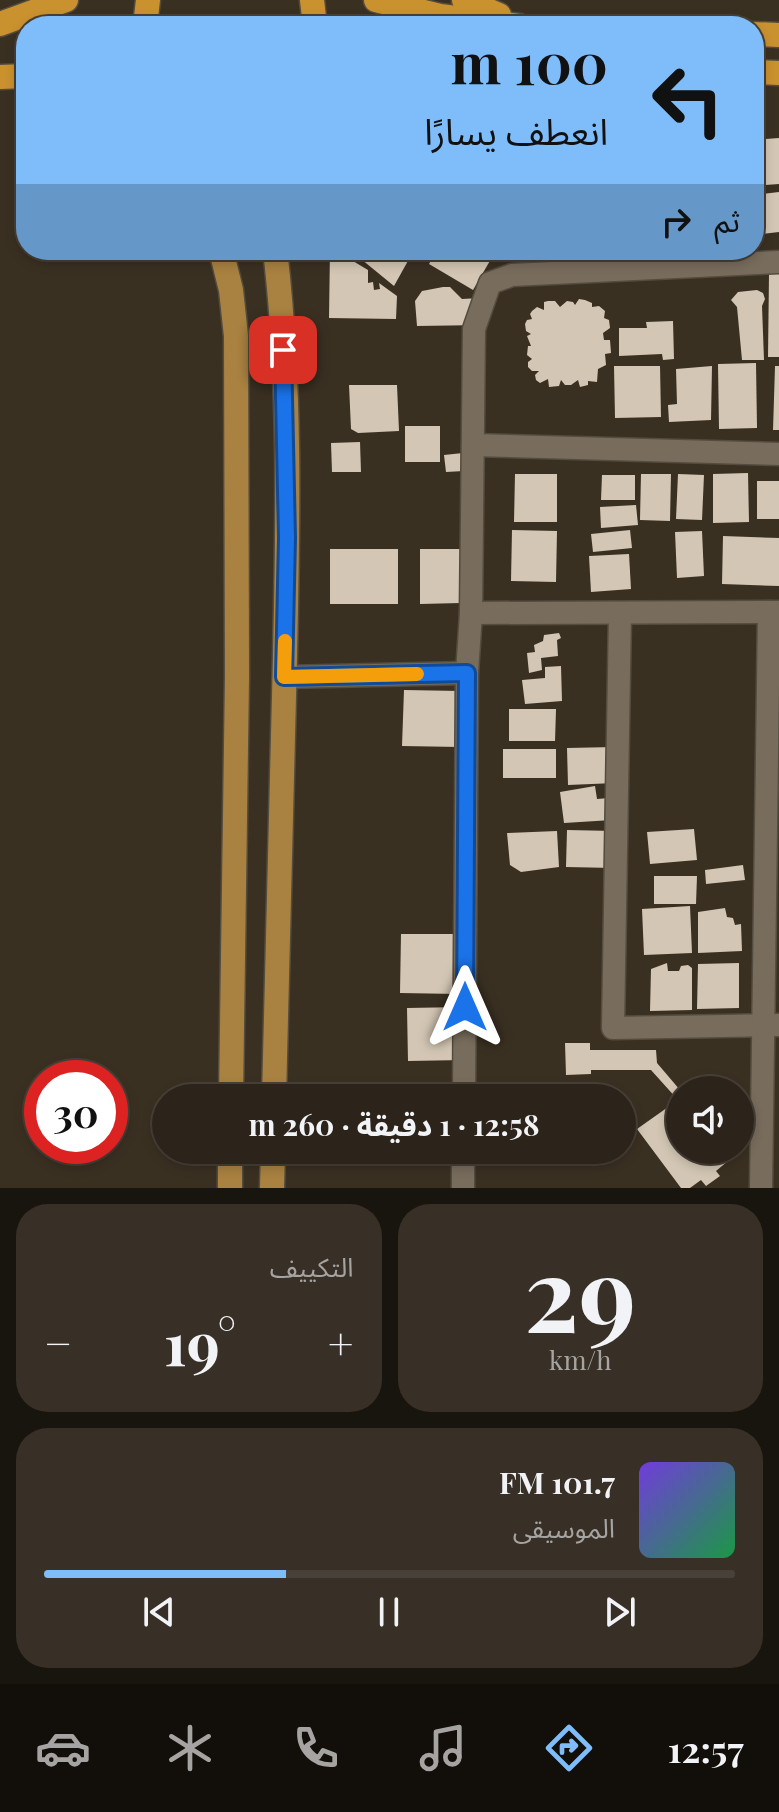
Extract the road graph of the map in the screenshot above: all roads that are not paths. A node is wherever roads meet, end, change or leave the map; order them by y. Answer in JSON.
{"nodes":[{"id":1,"x":66,"y":0,"type":"edge"},
{"id":2,"x":376,"y":0,"type":"edge"},
{"id":3,"x":464,"y":0,"type":"edge"},
{"id":4,"x":22,"y":16,"type":"edge"},
{"id":5,"x":440,"y":16,"type":"edge"},
{"id":6,"x":499,"y":16,"type":"edge"},
{"id":7,"x":224,"y":260,"type":"edge"},
{"id":8,"x":276,"y":260,"type":"edge"},
{"id":9,"x":779,"y":262,"type":"edge"},
{"id":10,"x":473,"y":445,"type":"junction"},
{"id":11,"x":779,"y":454,"type":"edge"},
{"id":12,"x":774,"y":612,"type":"edge"},
{"id":13,"x":471,"y":613,"type":"junction"},
{"id":14,"x":620,"y":613,"type":"junction"},
{"id":15,"x":467,"y":673,"type":"junction"},
{"id":16,"x":284,"y":677,"type":"junction"},
{"id":17,"x":773,"y":750,"type":"edge"},
{"id":18,"x":772,"y":882,"type":"edge"},
{"id":19,"x":771,"y":1024,"type":"edge"},
{"id":20,"x":231,"y":1084,"type":"edge"},
{"id":21,"x":274,"y":1084,"type":"edge"},
{"id":22,"x":464,"y":1084,"type":"edge"},
{"id":23,"x":770,"y":1157,"type":"edge"},
{"id":24,"x":230,"y":1164,"type":"edge"},
{"id":25,"x":273,"y":1164,"type":"edge"},
{"id":26,"x":463,"y":1164,"type":"edge"},
{"id":27,"x":230,"y":1188,"type":"edge"},
{"id":28,"x":272,"y":1188,"type":"edge"},
{"id":29,"x":463,"y":1188,"type":"edge"},
{"id":30,"x":761,"y":1188,"type":"edge"}],
"edges":[{"from":1,"to":4,"type":"highway"},
{"from":2,"to":5,"type":"highway"},
{"from":3,"to":6,"type":"highway"},
{"from":7,"to":20,"type":"main road"},
{"from":8,"to":16,"type":"main road"},
{"from":9,"to":10,"type":"street"},
{"from":10,"to":11,"type":"street"},
{"from":10,"to":13,"type":"street"},
{"from":12,"to":14,"type":"street"},
{"from":12,"to":17,"type":"street"},
{"from":13,"to":14,"type":"street"},
{"from":13,"to":15,"type":"street"},
{"from":14,"to":19,"type":"street"},
{"from":15,"to":16,"type":"street"},
{"from":15,"to":22,"type":"street"},
{"from":16,"to":21,"type":"main road"},
{"from":17,"to":18,"type":"street"},
{"from":18,"to":19,"type":"street"},
{"from":19,"to":23,"type":"street"},
{"from":23,"to":30,"type":"street"},
{"from":24,"to":27,"type":"main road"},
{"from":25,"to":28,"type":"main road"},
{"from":26,"to":29,"type":"street"}]}
